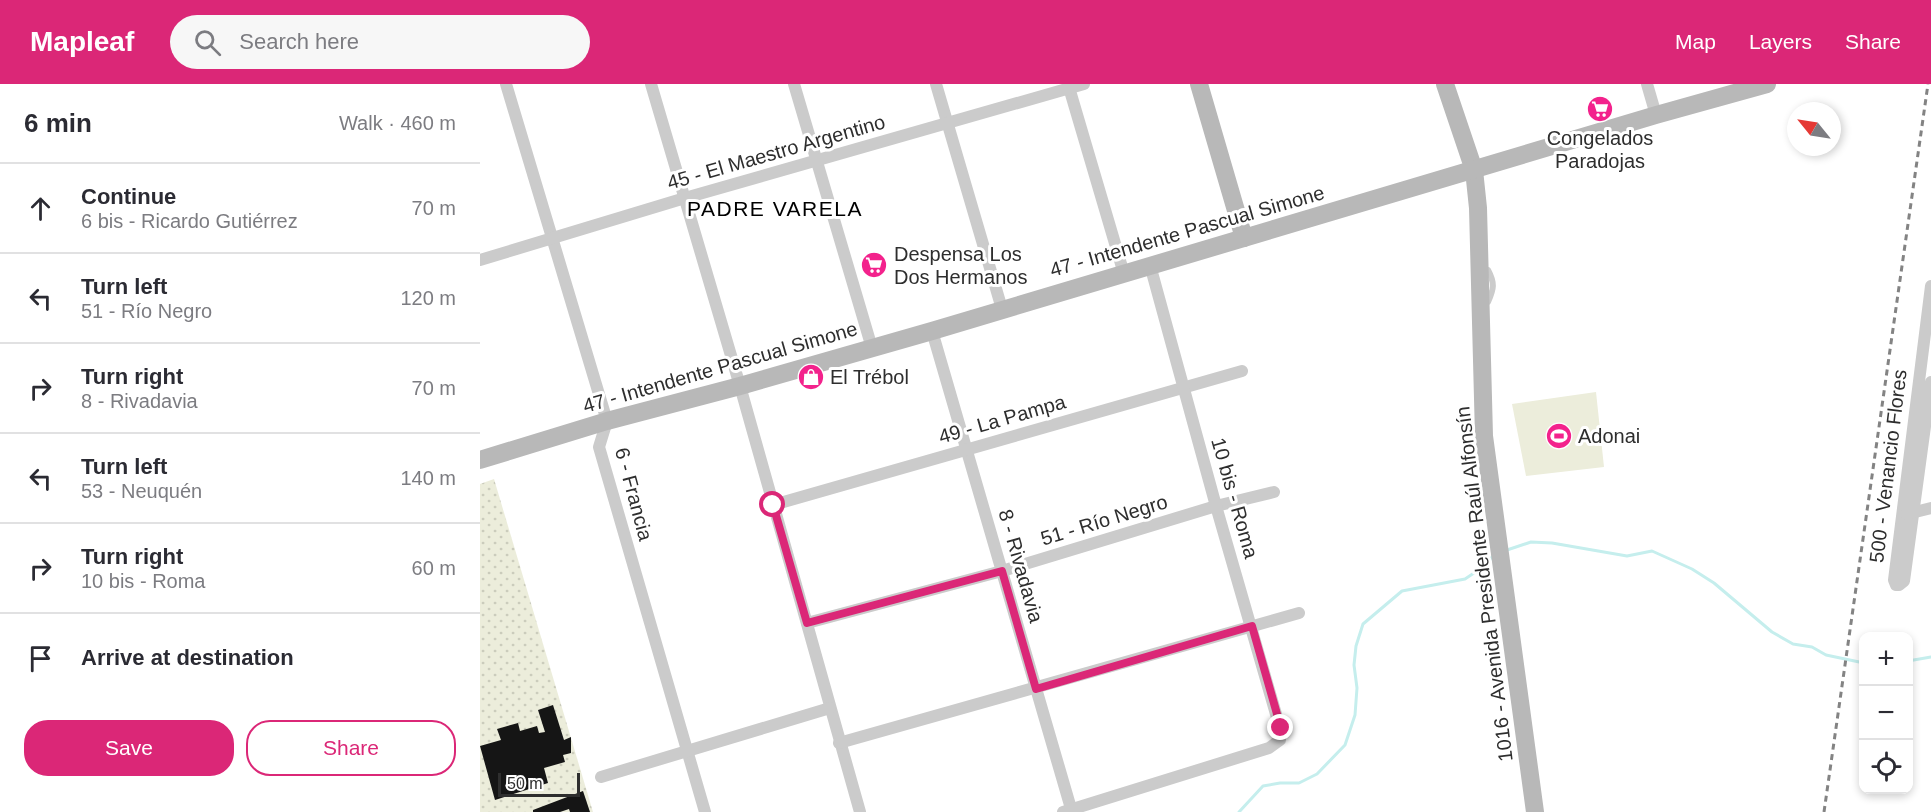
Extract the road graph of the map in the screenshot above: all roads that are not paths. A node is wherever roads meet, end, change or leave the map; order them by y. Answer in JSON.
{"nodes":[{"id":1,"x":507,"y":84,"type":"edge"},
{"id":2,"x":651,"y":84,"type":"edge"},
{"id":3,"x":794,"y":84,"type":"edge"},
{"id":4,"x":936,"y":84,"type":"edge"},
{"id":5,"x":1084,"y":84,"type":"edge"},
{"id":6,"x":1199,"y":84,"type":"edge"},
{"id":7,"x":1445,"y":84,"type":"edge"},
{"id":8,"x":1647,"y":84,"type":"edge"},
{"id":9,"x":1767,"y":84,"type":"edge"},
{"id":10,"x":1068,"y":86,"type":"edge"},
{"id":11,"x":1656,"y":115,"type":"junction"},
{"id":12,"x":947,"y":123,"type":"junction"},
{"id":13,"x":817,"y":161,"type":"junction"},
{"id":14,"x":1474,"y":170,"type":"junction"},
{"id":15,"x":685,"y":198,"type":"junction"},
{"id":16,"x":1244,"y":238,"type":"junction"},
{"id":17,"x":552,"y":239,"type":"junction"},
{"id":18,"x":480,"y":260,"type":"edge"},
{"id":19,"x":1150,"y":265,"type":"junction"},
{"id":20,"x":1124,"y":274,"type":"junction"},
{"id":21,"x":1931,"y":286,"type":"edge"},
{"id":22,"x":1002,"y":309,"type":"junction"},
{"id":23,"x":932,"y":331,"type":"junction"},
{"id":24,"x":872,"y":348,"type":"junction"},
{"id":25,"x":1242,"y":371,"type":"dead end"},
{"id":26,"x":1931,"y":382,"type":"edge"},
{"id":27,"x":740,"y":386,"type":"junction"},
{"id":28,"x":1184,"y":387,"type":"junction"},
{"id":29,"x":1929,"y":413,"type":"edge"},
{"id":30,"x":1914,"y":417,"type":"junction"},
{"id":31,"x":607,"y":421,"type":"junction"},
{"id":32,"x":967,"y":450,"type":"junction"},
{"id":33,"x":480,"y":460,"type":"edge"},
{"id":34,"x":1274,"y":492,"type":"dead end"},
{"id":35,"x":773,"y":505,"type":"junction"},
{"id":36,"x":1216,"y":507,"type":"junction"},
{"id":37,"x":1931,"y":508,"type":"edge"},
{"id":38,"x":1906,"y":514,"type":"junction"},
{"id":39,"x":1002,"y":571,"type":"junction"},
{"id":40,"x":1299,"y":613,"type":"dead end"},
{"id":41,"x":807,"y":623,"type":"junction"},
{"id":42,"x":1252,"y":626,"type":"junction"},
{"id":43,"x":1036,"y":689,"type":"junction"},
{"id":44,"x":830,"y":708,"type":"junction"},
{"id":45,"x":839,"y":743,"type":"junction"},
{"id":46,"x":687,"y":751,"type":"junction"},
{"id":47,"x":601,"y":777,"type":"dead end"},
{"id":48,"x":1069,"y":811,"type":"edge"},
{"id":49,"x":705,"y":812,"type":"edge"},
{"id":50,"x":860,"y":812,"type":"edge"},
{"id":51,"x":1535,"y":812,"type":"edge"}],
"edges":[{"from":1,"to":17,"type":"street","name":"6 - Francia"},
{"from":2,"to":15,"type":"street"},
{"from":3,"to":13,"type":"street"},
{"from":4,"to":12,"type":"street"},
{"from":5,"to":10,"type":"street","name":"45 - El Maestro Argentino"},
{"from":6,"to":16,"type":"street"},
{"from":7,"to":14,"type":"street","name":"1016 - Avenida Presidente Raúl Alfonsín"},
{"from":8,"to":11,"type":"street"},
{"from":9,"to":11,"type":"street","name":"47 - Intendente Pascual Simone"},
{"from":10,"to":12,"type":"street","name":"45 - El Maestro Argentino"},
{"from":10,"to":20,"type":"street"},
{"from":11,"to":14,"type":"street","name":"47 - Intendente Pascual Simone"},
{"from":12,"to":13,"type":"street","name":"45 - El Maestro Argentino"},
{"from":12,"to":22,"type":"street"},
{"from":13,"to":15,"type":"street","name":"45 - El Maestro Argentino"},
{"from":13,"to":24,"type":"street"},
{"from":14,"to":16,"type":"street","name":"47 - Intendente Pascual Simone"},
{"from":14,"to":51,"type":"street","name":"1016 - Avenida Presidente Raúl Alfonsín"},
{"from":15,"to":17,"type":"street","name":"45 - El Maestro Argentino"},
{"from":15,"to":27,"type":"street"},
{"from":16,"to":19,"type":"street","name":"47 - Intendente Pascual Simone"},
{"from":17,"to":18,"type":"street","name":"45 - El Maestro Argentino"},
{"from":17,"to":31,"type":"street","name":"6 - Francia"},
{"from":19,"to":20,"type":"street","name":"47 - Intendente Pascual Simone"},
{"from":19,"to":28,"type":"street","name":"10 bis - Roma"},
{"from":20,"to":22,"type":"street","name":"47 - Intendente Pascual Simone"},
{"from":21,"to":30,"type":"street","name":"500 - Venancio Flores"},
{"from":22,"to":23,"type":"street","name":"47 - Intendente Pascual Simone"},
{"from":23,"to":24,"type":"street","name":"47 - Intendente Pascual Simone"},
{"from":23,"to":32,"type":"street","name":"8 - Rivadavia"},
{"from":24,"to":27,"type":"street","name":"47 - Intendente Pascual Simone"},
{"from":25,"to":28,"type":"street","name":"49 - La Pampa"},
{"from":26,"to":29,"type":"street","name":"500 - Venancio Flores"},
{"from":27,"to":31,"type":"street","name":"47 - Intendente Pascual Simone"},
{"from":27,"to":35,"type":"street"},
{"from":28,"to":32,"type":"street","name":"49 - La Pampa"},
{"from":28,"to":36,"type":"street","name":"10 bis - Roma"},
{"from":29,"to":30,"type":"street"},
{"from":29,"to":38,"type":"street","name":"500 - Venancio Flores"},
{"from":30,"to":38,"type":"street","name":"500 - Venancio Flores"},
{"from":31,"to":33,"type":"street","name":"47 - Intendente Pascual Simone"},
{"from":31,"to":46,"type":"street","name":"6 - Francia"},
{"from":32,"to":35,"type":"street","name":"49 - La Pampa"},
{"from":32,"to":39,"type":"street","name":"8 - Rivadavia"},
{"from":34,"to":36,"type":"street","name":"51 - Río Negro"},
{"from":35,"to":41,"type":"street"},
{"from":36,"to":39,"type":"street","name":"51 - Río Negro"},
{"from":36,"to":42,"type":"street","name":"10 bis - Roma"},
{"from":37,"to":38,"type":"street"},
{"from":39,"to":41,"type":"street","name":"51 - Río Negro"},
{"from":39,"to":43,"type":"street","name":"8 - Rivadavia"},
{"from":40,"to":42,"type":"street"},
{"from":41,"to":44,"type":"street"},
{"from":42,"to":43,"type":"street"},
{"from":42,"to":48,"type":"street","name":"10 bis - Roma"},
{"from":43,"to":45,"type":"street"},
{"from":43,"to":48,"type":"street","name":"8 - Rivadavia"},
{"from":44,"to":45,"type":"street"},
{"from":44,"to":46,"type":"street"},
{"from":45,"to":50,"type":"street"},
{"from":46,"to":47,"type":"street"},
{"from":46,"to":49,"type":"street","name":"6 - Francia"}]}
